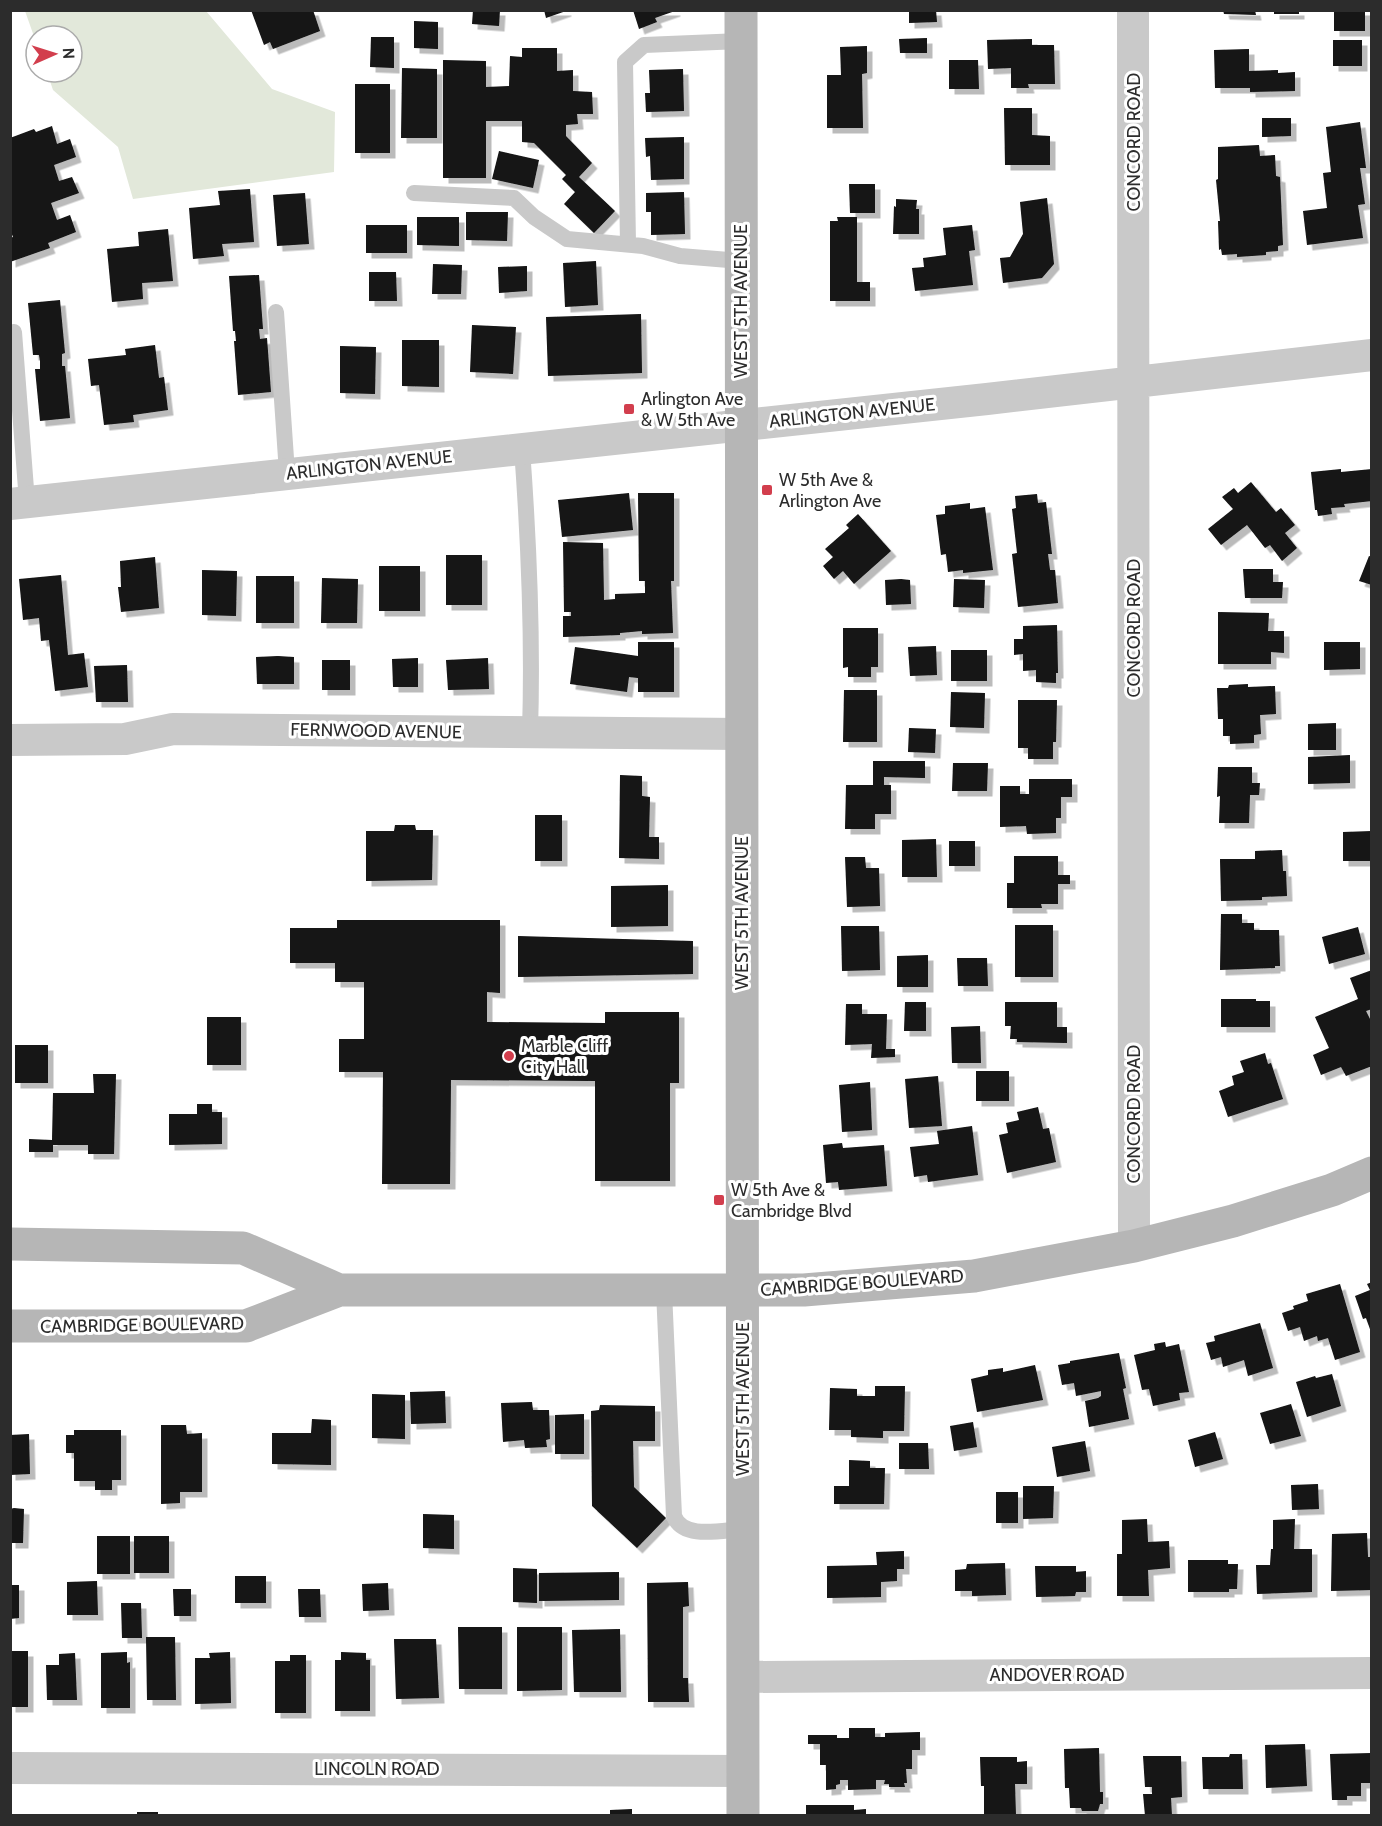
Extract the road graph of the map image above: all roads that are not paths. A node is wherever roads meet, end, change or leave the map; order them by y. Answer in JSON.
{"nodes":[{"id":1,"x":1133,"y":10,"type":"edge"},
{"id":2,"x":741,"y":26,"type":"edge"},
{"id":3,"x":414,"y":193,"type":"dead end"},
{"id":4,"x":628,"y":244,"type":"junction"},
{"id":5,"x":741,"y":261,"type":"junction"},
{"id":6,"x":276,"y":312,"type":"dead end"},
{"id":7,"x":14,"y":332,"type":"dead end"},
{"id":8,"x":1371,"y":355,"type":"edge"},
{"id":9,"x":1134,"y":382,"type":"junction"},
{"id":10,"x":741,"y":424,"type":"junction"},
{"id":11,"x":522,"y":449,"type":"junction"},
{"id":12,"x":287,"y":473,"type":"junction"},
{"id":13,"x":19,"y":503,"type":"edge"},
{"id":14,"x":530,"y":732,"type":"junction"},
{"id":15,"x":742,"y":734,"type":"junction"},
{"id":16,"x":10,"y":740,"type":"edge"},
{"id":17,"x":1371,"y":1173,"type":"edge"},
{"id":18,"x":10,"y":1244,"type":"edge"},
{"id":19,"x":1134,"y":1245,"type":"junction"},
{"id":20,"x":339,"y":1290,"type":"junction"},
{"id":21,"x":664,"y":1291,"type":"junction"},
{"id":22,"x":743,"y":1291,"type":"junction"},
{"id":23,"x":10,"y":1326,"type":"edge"},
{"id":24,"x":743,"y":1529,"type":"junction"},
{"id":25,"x":1371,"y":1673,"type":"edge"},
{"id":26,"x":743,"y":1677,"type":"junction"},
{"id":27,"x":10,"y":1768,"type":"edge"},
{"id":28,"x":743,"y":1771,"type":"junction"},
{"id":29,"x":743,"y":1815,"type":"edge"}],
"edges":[{"from":1,"to":9,"type":"street","name":"CONCORD ROAD"},
{"from":2,"to":4,"type":"lane"},
{"from":2,"to":5,"type":"main road","name":"WEST 5TH AVENUE"},
{"from":3,"to":4,"type":"lane"},
{"from":4,"to":5,"type":"lane"},
{"from":5,"to":10,"type":"main road","name":"WEST 5TH AVENUE"},
{"from":6,"to":12,"type":"lane"},
{"from":7,"to":13,"type":"lane"},
{"from":8,"to":9,"type":"street","name":"ARLINGTON AVENUE"},
{"from":9,"to":10,"type":"street","name":"ARLINGTON AVENUE"},
{"from":9,"to":19,"type":"street","name":"CONCORD ROAD"},
{"from":10,"to":11,"type":"street","name":"ARLINGTON AVENUE"},
{"from":10,"to":15,"type":"main road","name":"WEST 5TH AVENUE"},
{"from":11,"to":12,"type":"street","name":"ARLINGTON AVENUE"},
{"from":11,"to":14,"type":"lane"},
{"from":12,"to":13,"type":"street","name":"ARLINGTON AVENUE"},
{"from":14,"to":15,"type":"street","name":"FERNWOOD AVENUE"},
{"from":14,"to":16,"type":"street","name":"FERNWOOD AVENUE"},
{"from":15,"to":22,"type":"main road","name":"WEST 5TH AVENUE"},
{"from":17,"to":19,"type":"main road","name":"CAMBRIDGE BOULEVARD"},
{"from":18,"to":20,"type":"main road","name":"CAMBRIDGE BOULEVARD"},
{"from":19,"to":22,"type":"main road","name":"CAMBRIDGE BOULEVARD"},
{"from":20,"to":21,"type":"main road","name":"CAMBRIDGE BOULEVARD"},
{"from":20,"to":23,"type":"main road","name":"CAMBRIDGE BOULEVARD"},
{"from":21,"to":22,"type":"main road","name":"CAMBRIDGE BOULEVARD"},
{"from":21,"to":24,"type":"lane"},
{"from":22,"to":24,"type":"main road","name":"WEST 5TH AVENUE"},
{"from":24,"to":26,"type":"main road","name":"WEST 5TH AVENUE"},
{"from":25,"to":26,"type":"street","name":"ANDOVER ROAD"},
{"from":26,"to":28,"type":"main road","name":"WEST 5TH AVENUE"},
{"from":27,"to":28,"type":"street","name":"LINCOLN ROAD"},
{"from":28,"to":29,"type":"main road","name":"WEST 5TH AVENUE"}]}
